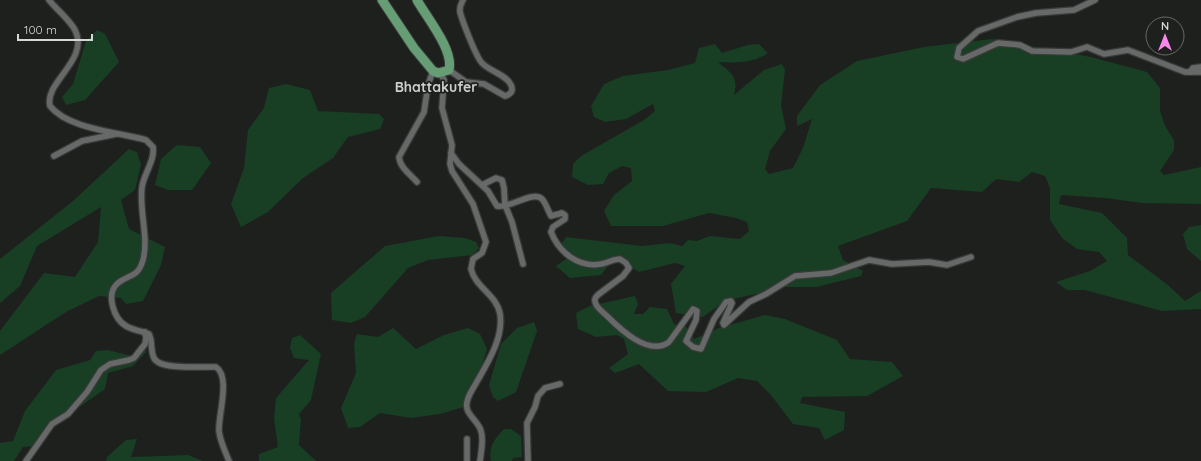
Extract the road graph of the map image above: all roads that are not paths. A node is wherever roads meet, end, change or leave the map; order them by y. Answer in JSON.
{"nodes":[{"id":1,"x":49,"y":0,"type":"edge"},
{"id":2,"x":382,"y":0,"type":"edge"},
{"id":3,"x":417,"y":0,"type":"edge"},
{"id":4,"x":463,"y":0,"type":"edge"},
{"id":5,"x":1095,"y":0,"type":"edge"},
{"id":6,"x":1201,"y":67,"type":"edge"},
{"id":7,"x":449,"y":70,"type":"junction"},
{"id":8,"x":436,"y":72,"type":"junction"},
{"id":9,"x":1190,"y":72,"type":"junction"},
{"id":10,"x":1201,"y":72,"type":"edge"},
{"id":11,"x":120,"y":133,"type":"junction"},
{"id":12,"x":451,"y":153,"type":"junction"},
{"id":13,"x":54,"y":156,"type":"dead end"},
{"id":14,"x":417,"y":182,"type":"dead end"},
{"id":15,"x":482,"y":185,"type":"junction"},
{"id":16,"x":505,"y":206,"type":"junction"},
{"id":17,"x":971,"y":257,"type":"dead end"},
{"id":18,"x":523,"y":264,"type":"dead end"},
{"id":19,"x":145,"y":332,"type":"junction"},
{"id":20,"x":560,"y":384,"type":"dead end"},
{"id":21,"x":468,"y":439,"type":"dead end"},
{"id":22,"x":26,"y":461,"type":"edge"},
{"id":23,"x":229,"y":461,"type":"edge"},
{"id":24,"x":466,"y":461,"type":"edge"},
{"id":25,"x":480,"y":461,"type":"edge"},
{"id":26,"x":528,"y":461,"type":"edge"}],
"edges":[{"from":1,"to":11,"type":"street"},
{"from":2,"to":8,"type":"highway"},
{"from":3,"to":7,"type":"highway"},
{"from":4,"to":7,"type":"street"},
{"from":5,"to":9,"type":"street"},
{"from":6,"to":9,"type":"street"},
{"from":7,"to":8,"type":"highway"},
{"from":8,"to":12,"type":"street"},
{"from":8,"to":14,"type":"street"},
{"from":9,"to":10,"type":"street"},
{"from":11,"to":13,"type":"street"},
{"from":11,"to":19,"type":"street"},
{"from":12,"to":15,"type":"street"},
{"from":12,"to":25,"type":"street"},
{"from":15,"to":16,"type":"street"},
{"from":15,"to":16,"type":"street"},
{"from":16,"to":17,"type":"street"},
{"from":16,"to":18,"type":"street"},
{"from":19,"to":22,"type":"street"},
{"from":19,"to":23,"type":"street"},
{"from":20,"to":26,"type":"street"},
{"from":21,"to":24,"type":"street"}]}
